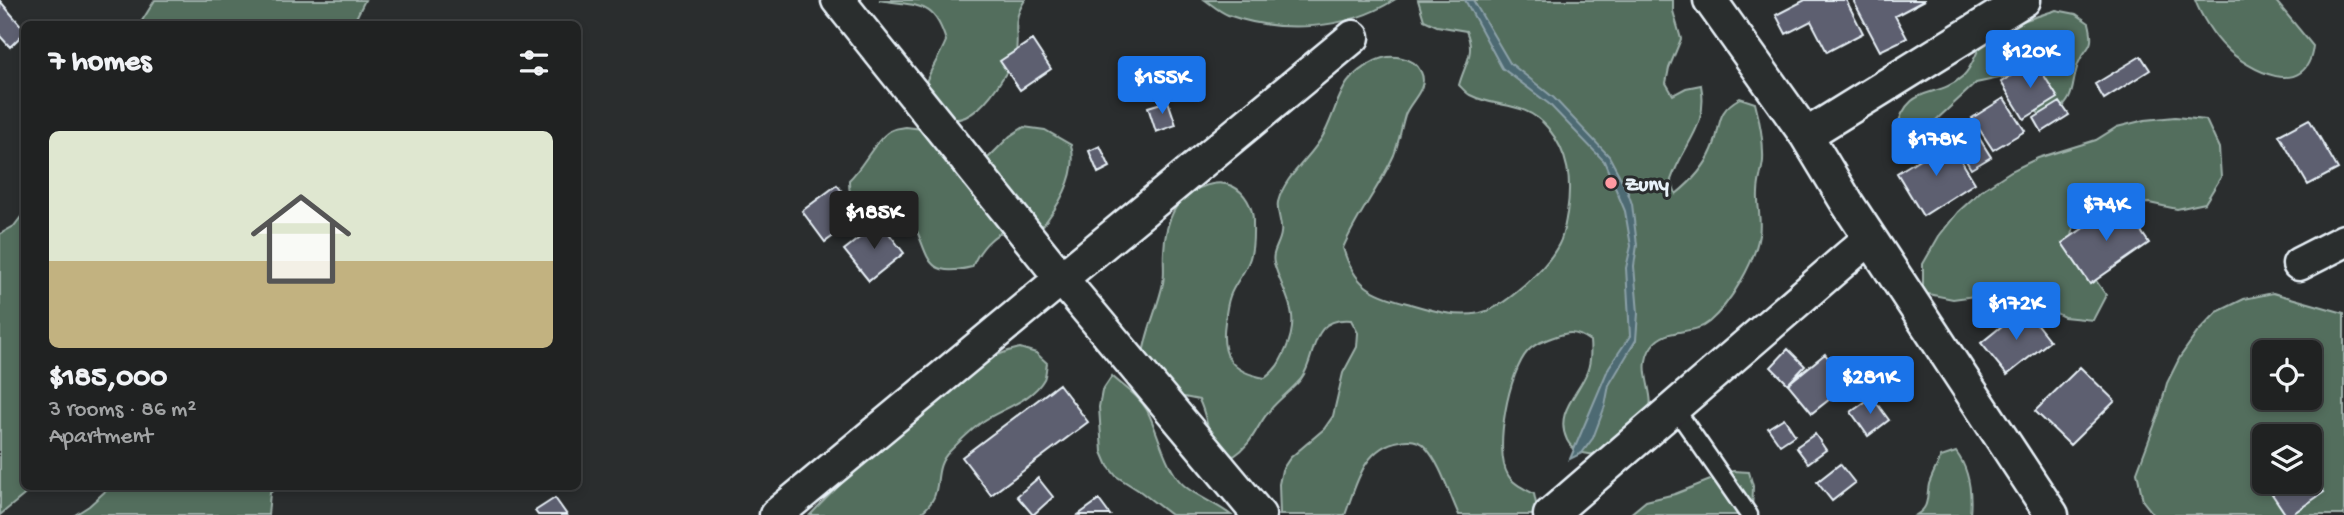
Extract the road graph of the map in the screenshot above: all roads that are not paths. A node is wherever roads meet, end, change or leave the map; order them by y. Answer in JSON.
{"nodes":[{"id":1,"x":838,"y":0,"type":"edge"},
{"id":2,"x":1710,"y":0,"type":"edge"},
{"id":3,"x":2024,"y":0,"type":"edge"},
{"id":4,"x":1353,"y":37,"type":"dead end"},
{"id":5,"x":1806,"y":135,"type":"junction"},
{"id":6,"x":1870,"y":238,"type":"junction"},
{"id":7,"x":2344,"y":242,"type":"edge"},
{"id":8,"x":2299,"y":264,"type":"dead end"},
{"id":9,"x":1060,"y":278,"type":"junction"},
{"id":10,"x":1674,"y":407,"type":"junction"},
{"id":11,"x":776,"y":515,"type":"edge"},
{"id":12,"x":1259,"y":515,"type":"edge"},
{"id":13,"x":1550,"y":515,"type":"edge"},
{"id":14,"x":1749,"y":515,"type":"edge"},
{"id":15,"x":2052,"y":515,"type":"edge"}],
"edges":[{"from":1,"to":9,"type":"street"},
{"from":2,"to":5,"type":"street"},
{"from":3,"to":5,"type":"street"},
{"from":4,"to":9,"type":"street"},
{"from":5,"to":6,"type":"street"},
{"from":6,"to":10,"type":"street"},
{"from":6,"to":15,"type":"street"},
{"from":7,"to":8,"type":"street"},
{"from":9,"to":11,"type":"street"},
{"from":9,"to":12,"type":"street"},
{"from":10,"to":13,"type":"street"},
{"from":10,"to":14,"type":"lane"}]}
